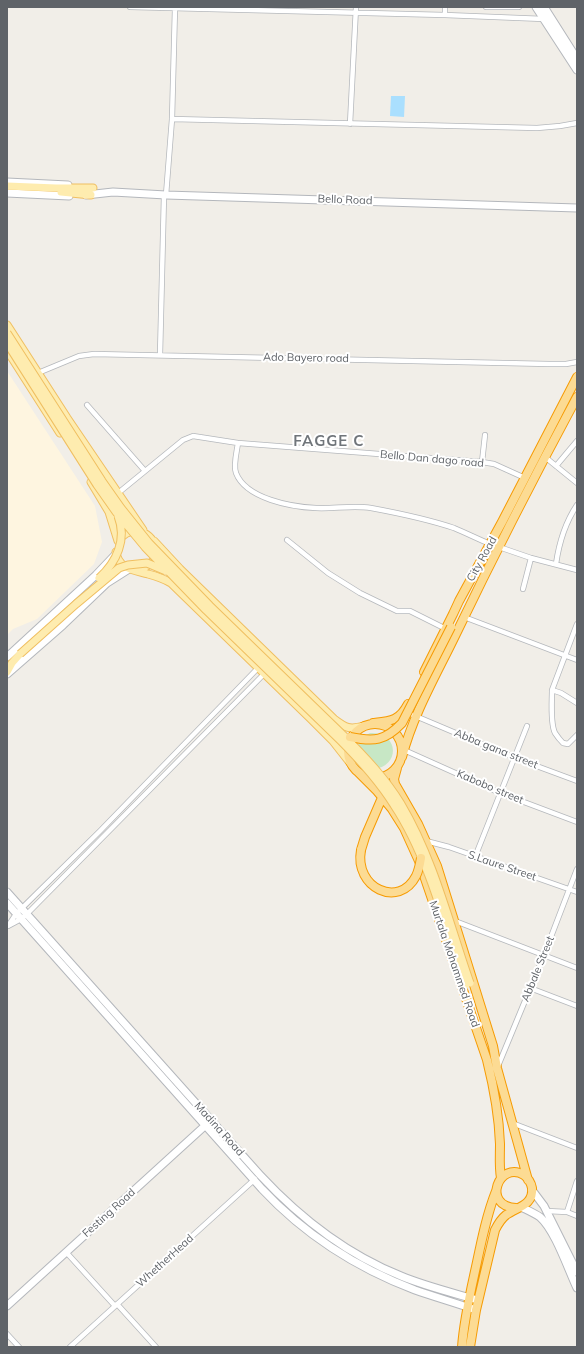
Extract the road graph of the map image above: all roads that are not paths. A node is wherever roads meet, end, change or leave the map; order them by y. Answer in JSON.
{"nodes":[{"id":1,"x":130,"y":7,"type":"edge"},
{"id":2,"x":356,"y":7,"type":"edge"},
{"id":3,"x":445,"y":7,"type":"edge"},
{"id":4,"x":486,"y":7,"type":"edge"},
{"id":5,"x":519,"y":7,"type":"edge"},
{"id":6,"x":536,"y":7,"type":"edge"},
{"id":7,"x":544,"y":7,"type":"edge"},
{"id":8,"x":177,"y":8,"type":"edge"},
{"id":9,"x":186,"y":8,"type":"edge"},
{"id":10,"x":355,"y":13,"type":"junction"},
{"id":11,"x":445,"y":15,"type":"junction"},
{"id":12,"x":548,"y":19,"type":"junction"},
{"id":13,"x":577,"y":59,"type":"edge"},
{"id":14,"x":577,"y":70,"type":"edge"},
{"id":15,"x":172,"y":119,"type":"junction"},
{"id":16,"x":577,"y":123,"type":"edge"},
{"id":17,"x":350,"y":124,"type":"junction"},
{"id":18,"x":7,"y":182,"type":"edge"},
{"id":19,"x":7,"y":187,"type":"edge"},
{"id":20,"x":93,"y":188,"type":"junction"},
{"id":21,"x":56,"y":190,"type":"junction"},
{"id":22,"x":113,"y":192,"type":"junction"},
{"id":23,"x":7,"y":193,"type":"edge"},
{"id":24,"x":165,"y":195,"type":"junction"},
{"id":25,"x":91,"y":196,"type":"junction"},
{"id":26,"x":577,"y":208,"type":"edge"},
{"id":27,"x":7,"y":325,"type":"edge"},
{"id":28,"x":7,"y":333,"type":"edge"},
{"id":29,"x":7,"y":344,"type":"edge"},
{"id":30,"x":7,"y":350,"type":"edge"},
{"id":31,"x":160,"y":355,"type":"junction"},
{"id":32,"x":577,"y":362,"type":"edge"},
{"id":33,"x":38,"y":373,"type":"junction"},
{"id":34,"x":577,"y":377,"type":"edge"},
{"id":35,"x":577,"y":397,"type":"edge"},
{"id":36,"x":86,"y":405,"type":"dead end"},
{"id":37,"x":485,"y":434,"type":"dead end"},
{"id":38,"x":577,"y":441,"type":"edge"},
{"id":39,"x":238,"y":443,"type":"junction"},
{"id":40,"x":545,"y":457,"type":"junction"},
{"id":41,"x":482,"y":462,"type":"junction"},
{"id":42,"x":556,"y":466,"type":"junction"},
{"id":43,"x":145,"y":471,"type":"junction"},
{"id":44,"x":525,"y":478,"type":"junction"},
{"id":45,"x":577,"y":483,"type":"edge"},
{"id":46,"x":117,"y":494,"type":"junction"},
{"id":47,"x":577,"y":505,"type":"edge"},
{"id":48,"x":116,"y":512,"type":"junction"},
{"id":49,"x":144,"y":532,"type":"junction"},
{"id":50,"x":152,"y":539,"type":"junction"},
{"id":51,"x":287,"y":540,"type":"dead end"},
{"id":52,"x":118,"y":541,"type":"junction"},
{"id":53,"x":490,"y":544,"type":"junction"},
{"id":54,"x":499,"y":547,"type":"junction"},
{"id":55,"x":116,"y":554,"type":"junction"},
{"id":56,"x":531,"y":558,"type":"junction"},
{"id":57,"x":556,"y":564,"type":"junction"},
{"id":58,"x":132,"y":570,"type":"junction"},
{"id":59,"x":577,"y":570,"type":"edge"},
{"id":60,"x":170,"y":573,"type":"junction"},
{"id":61,"x":523,"y":590,"type":"dead end"},
{"id":62,"x":464,"y":617,"type":"junction"},
{"id":63,"x":577,"y":625,"type":"edge"},
{"id":64,"x":448,"y":628,"type":"junction"},
{"id":65,"x":19,"y":653,"type":"junction"},
{"id":66,"x":565,"y":656,"type":"junction"},
{"id":67,"x":7,"y":657,"type":"edge"},
{"id":68,"x":577,"y":660,"type":"edge"},
{"id":69,"x":7,"y":661,"type":"edge"},
{"id":70,"x":258,"y":668,"type":"junction"},
{"id":71,"x":7,"y":673,"type":"edge"},
{"id":72,"x":264,"y":674,"type":"junction"},
{"id":73,"x":552,"y":690,"type":"junction"},
{"id":74,"x":577,"y":703,"type":"edge"},
{"id":75,"x":404,"y":711,"type":"junction"},
{"id":76,"x":416,"y":716,"type":"junction"},
{"id":77,"x":373,"y":723,"type":"junction"},
{"id":78,"x":364,"y":726,"type":"junction"},
{"id":79,"x":527,"y":726,"type":"dead end"},
{"id":80,"x":577,"y":735,"type":"edge"},
{"id":81,"x":347,"y":737,"type":"junction"},
{"id":82,"x":403,"y":753,"type":"junction"},
{"id":83,"x":515,"y":758,"type":"junction"},
{"id":84,"x":353,"y":766,"type":"junction"},
{"id":85,"x":394,"y":770,"type":"junction"},
{"id":86,"x":577,"y":781,"type":"edge"},
{"id":87,"x":500,"y":793,"type":"junction"},
{"id":88,"x":382,"y":797,"type":"junction"},
{"id":89,"x":577,"y":822,"type":"edge"},
{"id":90,"x":426,"y":841,"type":"junction"},
{"id":91,"x":476,"y":857,"type":"junction"},
{"id":92,"x":421,"y":858,"type":"junction"},
{"id":93,"x":577,"y":869,"type":"edge"},
{"id":94,"x":570,"y":890,"type":"junction"},
{"id":95,"x":7,"y":892,"type":"edge"},
{"id":96,"x":577,"y":892,"type":"edge"},
{"id":97,"x":7,"y":903,"type":"edge"},
{"id":98,"x":22,"y":914,"type":"junction"},
{"id":99,"x":455,"y":921,"type":"junction"},
{"id":100,"x":8,"y":926,"type":"edge"},
{"id":101,"x":544,"y":955,"type":"junction"},
{"id":102,"x":577,"y":968,"type":"edge"},
{"id":103,"x":467,"y":984,"type":"junction"},
{"id":104,"x":530,"y":988,"type":"junction"},
{"id":105,"x":577,"y":1006,"type":"edge"},
{"id":106,"x":481,"y":1009,"type":"junction"},
{"id":107,"x":471,"y":1014,"type":"junction"},
{"id":108,"x":497,"y":1068,"type":"junction"},
{"id":109,"x":208,"y":1123,"type":"junction"},
{"id":110,"x":512,"y":1123,"type":"junction"},
{"id":111,"x":577,"y":1148,"type":"edge"},
{"id":112,"x":257,"y":1178,"type":"junction"},
{"id":113,"x":500,"y":1178,"type":"junction"},
{"id":114,"x":528,"y":1180,"type":"junction"},
{"id":115,"x":577,"y":1181,"type":"edge"},
{"id":116,"x":496,"y":1190,"type":"junction"},
{"id":117,"x":532,"y":1190,"type":"junction"},
{"id":118,"x":518,"y":1208,"type":"junction"},
{"id":119,"x":547,"y":1211,"type":"junction"},
{"id":120,"x":567,"y":1212,"type":"junction"},
{"id":121,"x":577,"y":1216,"type":"edge"},
{"id":122,"x":66,"y":1252,"type":"junction"},
{"id":123,"x":577,"y":1272,"type":"edge"},
{"id":124,"x":577,"y":1288,"type":"edge"},
{"id":125,"x":469,"y":1298,"type":"junction"},
{"id":126,"x":478,"y":1300,"type":"junction"},
{"id":127,"x":116,"y":1305,"type":"junction"},
{"id":128,"x":7,"y":1306,"type":"edge"},
{"id":129,"x":468,"y":1307,"type":"junction"},
{"id":130,"x":476,"y":1310,"type":"junction"},
{"id":131,"x":7,"y":1334,"type":"edge"},
{"id":132,"x":19,"y":1347,"type":"edge"},
{"id":133,"x":70,"y":1347,"type":"edge"},
{"id":134,"x":156,"y":1347,"type":"edge"},
{"id":135,"x":462,"y":1347,"type":"edge"},
{"id":136,"x":470,"y":1347,"type":"edge"}],
"edges":[{"from":1,"to":8,"type":"street"},
{"from":2,"to":10,"type":"street"},
{"from":3,"to":11,"type":"street"},
{"from":4,"to":5,"type":"street"},
{"from":6,"to":12,"type":"main road"},
{"from":7,"to":12,"type":"main road"},
{"from":8,"to":9,"type":"street"},
{"from":8,"to":15,"type":"street"},
{"from":9,"to":10,"type":"street"},
{"from":10,"to":11,"type":"street"},
{"from":10,"to":17,"type":"street"},
{"from":11,"to":12,"type":"street"},
{"from":12,"to":13,"type":"main road"},
{"from":12,"to":14,"type":"main road"},
{"from":15,"to":17,"type":"street"},
{"from":15,"to":24,"type":"street"},
{"from":16,"to":17,"type":"street"},
{"from":18,"to":20,"type":"main road","name":"Bello Road"},
{"from":19,"to":21,"type":"main road"},
{"from":20,"to":21,"type":"main road"},
{"from":20,"to":22,"type":"main road","name":"Bello Road"},
{"from":21,"to":25,"type":"main road"},
{"from":22,"to":24,"type":"main road","name":"Bello Road"},
{"from":22,"to":25,"type":"main road","name":"Bello Road"},
{"from":23,"to":25,"type":"main road","name":"Bello Road"},
{"from":24,"to":26,"type":"main road","name":"Bello Road"},
{"from":24,"to":31,"type":"street"},
{"from":27,"to":33,"type":"main road"},
{"from":28,"to":81,"type":"main road","bridge":true},
{"from":29,"to":48,"type":"main road","bridge":true},
{"from":30,"to":52,"type":"main road"},
{"from":31,"to":32,"type":"street","name":"Ado Bayero road"},
{"from":31,"to":33,"type":"street","name":"Ado Bayero road"},
{"from":33,"to":46,"type":"main road"},
{"from":34,"to":44,"type":"highway","name":"City Road"},
{"from":35,"to":40,"type":"highway","name":"City Road"},
{"from":36,"to":43,"type":"street"},
{"from":37,"to":41,"type":"street"},
{"from":38,"to":42,"type":"street"},
{"from":39,"to":41,"type":"street","name":"Bello Dan dago road"},
{"from":39,"to":43,"type":"street","name":"Bello Dan dago road"},
{"from":39,"to":53,"type":"street"},
{"from":40,"to":42,"type":"street"},
{"from":40,"to":54,"type":"highway","name":"City Road"},
{"from":41,"to":44,"type":"street","name":"Bello Dan dago road"},
{"from":42,"to":45,"type":"street"},
{"from":43,"to":46,"type":"street","name":"Bello Dan dago road"},
{"from":44,"to":53,"type":"highway","name":"City Road"},
{"from":46,"to":49,"type":"main road"},
{"from":47,"to":57,"type":"street"},
{"from":48,"to":60,"type":"main road","bridge":true},
{"from":48,"to":65,"type":"main road","bridge":true},
{"from":49,"to":50,"type":"main road"},
{"from":49,"to":52,"type":"main road"},
{"from":50,"to":58,"type":"main road"},
{"from":50,"to":78,"type":"main road"},
{"from":51,"to":64,"type":"street"},
{"from":52,"to":55,"type":"main road"},
{"from":53,"to":64,"type":"highway","name":"City Road"},
{"from":54,"to":56,"type":"street"},
{"from":54,"to":62,"type":"highway","name":"City Road"},
{"from":55,"to":58,"type":"main road"},
{"from":55,"to":67,"type":"main road"},
{"from":56,"to":57,"type":"street"},
{"from":56,"to":61,"type":"street"},
{"from":57,"to":59,"type":"street"},
{"from":58,"to":70,"type":"main road"},
{"from":58,"to":71,"type":"main road"},
{"from":60,"to":65,"type":"main road","bridge":true},
{"from":60,"to":92,"type":"main road","bridge":true},
{"from":62,"to":66,"type":"street"},
{"from":62,"to":76,"type":"highway","name":"City Road"},
{"from":63,"to":66,"type":"street"},
{"from":64,"to":75,"type":"highway"},
{"from":64,"to":81,"type":"highway","bridge":true},
{"from":65,"to":69,"type":"main road"},
{"from":65,"to":71,"type":"main road"},
{"from":66,"to":68,"type":"street"},
{"from":66,"to":73,"type":"street"},
{"from":70,"to":72,"type":"main road"},
{"from":70,"to":98,"type":"street"},
{"from":72,"to":84,"type":"main road"},
{"from":72,"to":98,"type":"street"},
{"from":73,"to":74,"type":"street"},
{"from":73,"to":80,"type":"street"},
{"from":75,"to":76,"type":"street","name":"Abba gana street"},
{"from":75,"to":77,"type":"highway"},
{"from":76,"to":82,"type":"highway","name":"City Road"},
{"from":76,"to":83,"type":"street","name":"Abba gana street"},
{"from":77,"to":78,"type":"highway"},
{"from":77,"to":82,"type":"highway"},
{"from":78,"to":84,"type":"highway"},
{"from":79,"to":83,"type":"street"},
{"from":81,"to":103,"type":"main road","bridge":true},
{"from":82,"to":85,"type":"highway"},
{"from":82,"to":87,"type":"street","name":"Kabobo street"},
{"from":83,"to":86,"type":"street","name":"Abba gana street"},
{"from":83,"to":87,"type":"street"},
{"from":84,"to":85,"type":"highway"},
{"from":84,"to":88,"type":"highway","name":"Murtala Mohammed Road"},
{"from":85,"to":88,"type":"highway"},
{"from":85,"to":90,"type":"highway","name":"Murtala Mohammed Road"},
{"from":87,"to":89,"type":"street","name":"Kabobo street"},
{"from":87,"to":91,"type":"street"},
{"from":88,"to":92,"type":"highway","bridge":true},
{"from":88,"to":107,"type":"highway","name":"Murtala Mohammed Road"},
{"from":90,"to":91,"type":"street","name":"S.Laure Street"},
{"from":90,"to":99,"type":"highway","name":"Murtala Mohammed Road"},
{"from":91,"to":94,"type":"street","name":"S.Laure Street"},
{"from":92,"to":103,"type":"main road","bridge":true},
{"from":93,"to":94,"type":"street","name":"Abbale Street"},
{"from":94,"to":96,"type":"street","name":"S.Laure Street"},
{"from":94,"to":101,"type":"street","name":"Abbale Street"},
{"from":95,"to":98,"type":"main road","name":"Madina Road"},
{"from":97,"to":98,"type":"main road","name":"Madina Road"},
{"from":98,"to":100,"type":"street"},
{"from":98,"to":109,"type":"main road","name":"Madina Road"},
{"from":99,"to":101,"type":"street"},
{"from":99,"to":106,"type":"highway","name":"Murtala Mohammed Road"},
{"from":101,"to":102,"type":"street"},
{"from":101,"to":104,"type":"street","name":"Abbale Street"},
{"from":103,"to":106,"type":"main road"},
{"from":103,"to":107,"type":"main road"},
{"from":104,"to":105,"type":"street"},
{"from":104,"to":108,"type":"street","name":"Abbale Street"},
{"from":106,"to":108,"type":"highway","name":"Murtala Mohammed Road"},
{"from":107,"to":113,"type":"highway","name":"Murtala Mohammed Road"},
{"from":108,"to":110,"type":"highway","name":"Murtala Mohammed Road"},
{"from":109,"to":112,"type":"main road","name":"Madina Road"},
{"from":109,"to":122,"type":"main road","name":"Festing Road"},
{"from":110,"to":111,"type":"street"},
{"from":110,"to":114,"type":"highway","name":"Murtala Mohammed Road"},
{"from":112,"to":125,"type":"main road","name":"Madina Road"},
{"from":112,"to":127,"type":"street","name":"WhetherHead"},
{"from":112,"to":129,"type":"main road","name":"Madina Road"},
{"from":113,"to":114,"type":"highway"},
{"from":113,"to":116,"type":"highway"},
{"from":114,"to":117,"type":"highway"},
{"from":115,"to":120,"type":"street"},
{"from":116,"to":118,"type":"highway"},
{"from":116,"to":125,"type":"highway"},
{"from":117,"to":118,"type":"highway"},
{"from":117,"to":119,"type":"main road"},
{"from":118,"to":124,"type":"main road"},
{"from":118,"to":126,"type":"highway"},
{"from":119,"to":120,"type":"street"},
{"from":119,"to":123,"type":"main road"},
{"from":120,"to":121,"type":"street"},
{"from":122,"to":127,"type":"street"},
{"from":122,"to":128,"type":"main road","name":"Festing Road"},
{"from":125,"to":126,"type":"main road","name":"Madina Road"},
{"from":125,"to":129,"type":"highway"},
{"from":126,"to":130,"type":"highway"},
{"from":127,"to":133,"type":"street","name":"WhetherHead"},
{"from":127,"to":134,"type":"street"},
{"from":129,"to":130,"type":"main road","name":"Madina Road"},
{"from":129,"to":135,"type":"highway"},
{"from":130,"to":136,"type":"highway"},
{"from":131,"to":132,"type":"street"}]}
